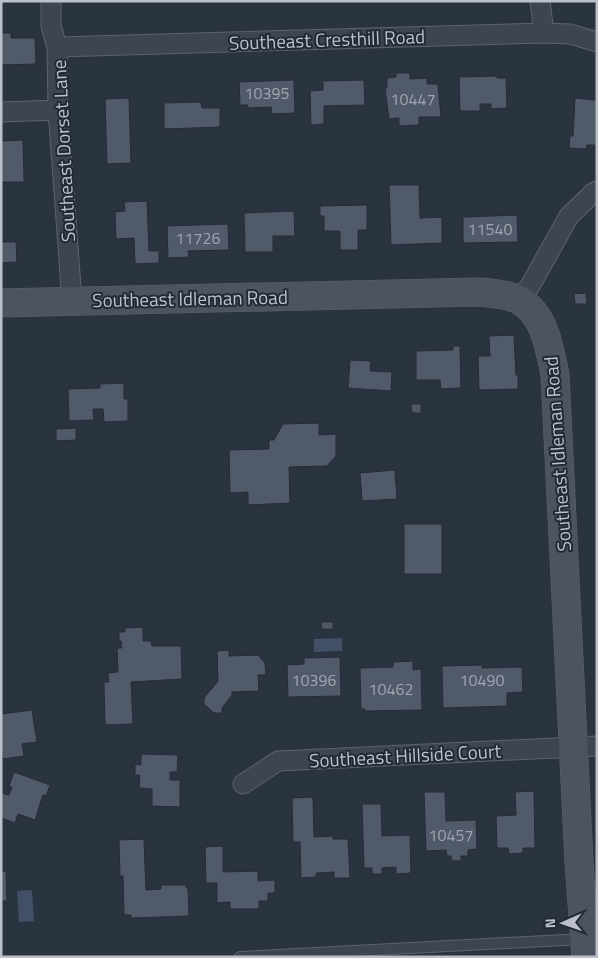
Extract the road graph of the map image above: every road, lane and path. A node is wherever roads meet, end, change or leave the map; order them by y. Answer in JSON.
{"nodes":[{"id":1,"x":51,"y":1,"type":"edge"},
{"id":2,"x":540,"y":1,"type":"edge"},
{"id":3,"x":544,"y":33,"type":"junction"},
{"id":4,"x":597,"y":42,"type":"edge"},
{"id":5,"x":57,"y":47,"type":"junction"},
{"id":6,"x":58,"y":110,"type":"junction"},
{"id":7,"x":1,"y":112,"type":"edge"},
{"id":8,"x":597,"y":191,"type":"edge"},
{"id":9,"x":72,"y":300,"type":"junction"},
{"id":10,"x":519,"y":300,"type":"junction"},
{"id":11,"x":1,"y":303,"type":"edge"},
{"id":12,"x":585,"y":747,"type":"edge"},
{"id":13,"x":243,"y":784,"type":"dead end"},
{"id":14,"x":586,"y":948,"type":"edge"},
{"id":15,"x":240,"y":957,"type":"edge"}],
"edges":[{"from":1,"to":5,"type":"street","name":"Southeast Dorset Lane"},
{"from":2,"to":3,"type":"street"},
{"from":3,"to":4,"type":"street","name":"Southeast Cresthill Road"},
{"from":3,"to":5,"type":"street","name":"Southeast Cresthill Road"},
{"from":5,"to":6,"type":"street","name":"Southeast Dorset Lane"},
{"from":6,"to":7,"type":"street"},
{"from":6,"to":9,"type":"street","name":"Southeast Dorset Lane"},
{"from":8,"to":10,"type":"street"},
{"from":9,"to":10,"type":"main road","name":"Southeast Idleman Road"},
{"from":9,"to":11,"type":"main road","name":"Southeast Idleman Road"},
{"from":10,"to":12,"type":"main road","name":"Southeast Idleman Road"},
{"from":12,"to":13,"type":"street","name":"Southeast Hillside Court"},
{"from":12,"to":14,"type":"main road","name":"Southeast Idleman Road"},
{"from":14,"to":15,"type":"lane"}]}
